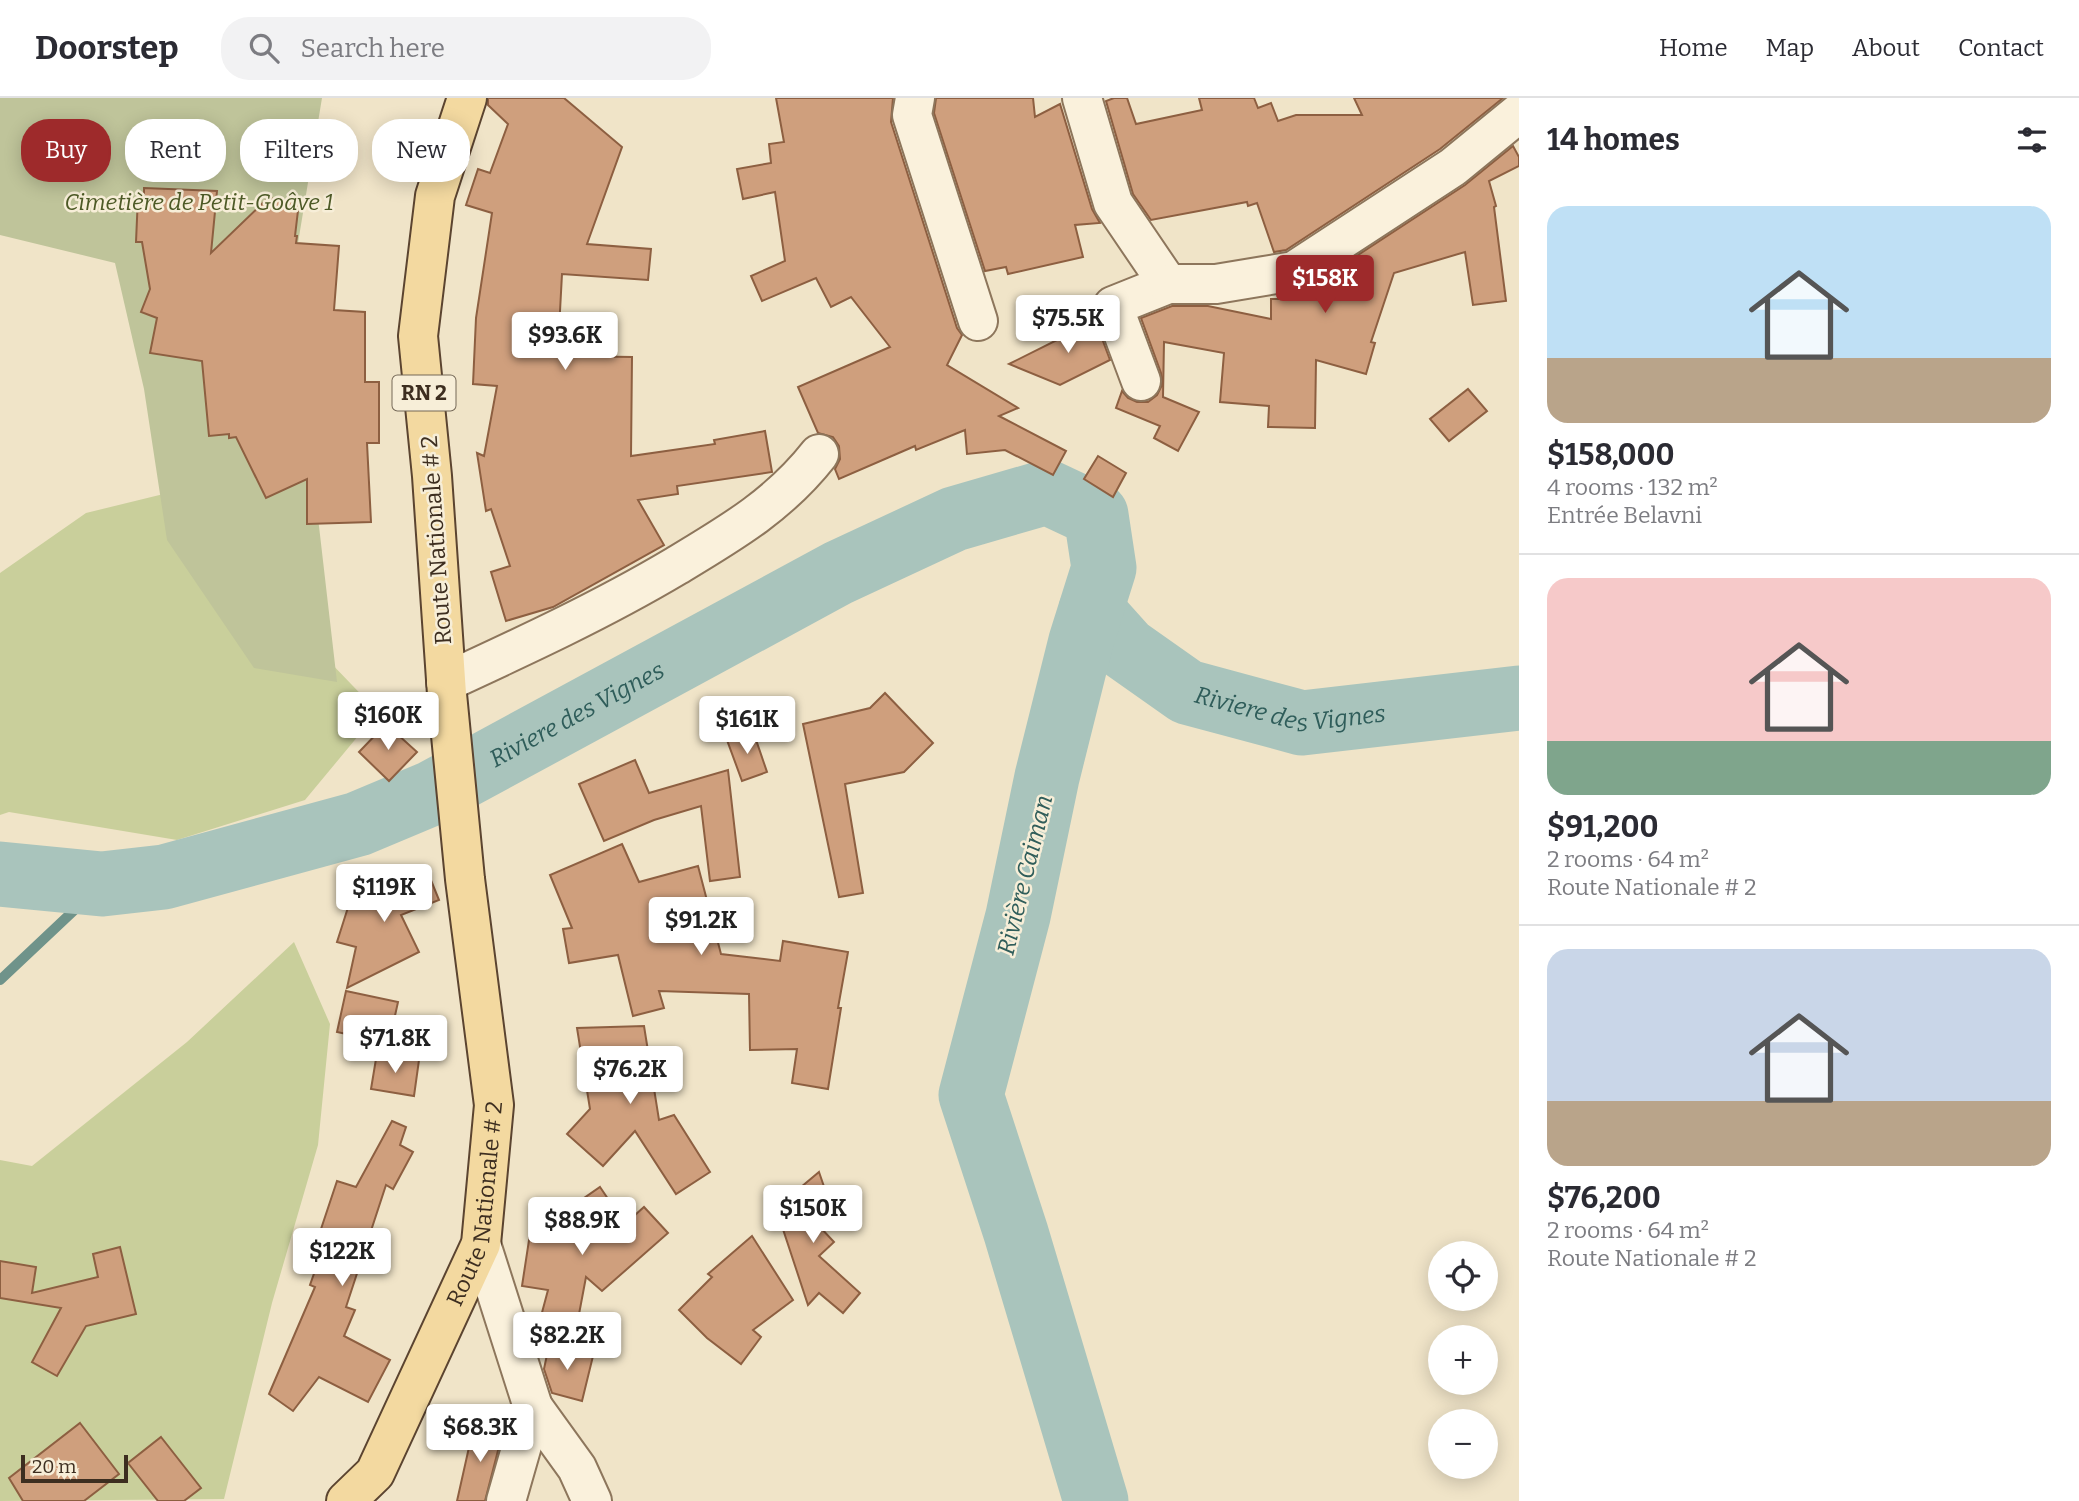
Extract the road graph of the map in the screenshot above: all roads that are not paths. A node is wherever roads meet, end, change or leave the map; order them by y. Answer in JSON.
{"nodes":[{"id":1,"x":467,"y":98,"type":"edge"},
{"id":2,"x":915,"y":98,"type":"edge"},
{"id":3,"x":1082,"y":98,"type":"edge"},
{"id":4,"x":1519,"y":113,"type":"edge"},
{"id":5,"x":1168,"y":284,"type":"junction"},
{"id":6,"x":978,"y":321,"type":"dead end"},
{"id":7,"x":1141,"y":381,"type":"dead end"},
{"id":8,"x":819,"y":454,"type":"dead end"},
{"id":9,"x":446,"y":688,"type":"junction"},
{"id":10,"x":481,"y":1244,"type":"junction"},
{"id":11,"x":533,"y":1407,"type":"junction"},
{"id":12,"x":346,"y":1501,"type":"edge"},
{"id":13,"x":506,"y":1501,"type":"edge"},
{"id":14,"x":592,"y":1501,"type":"edge"}],
"edges":[{"from":1,"to":9,"type":"main road","name":"Route Nationale # 2","number":"RN 2"},
{"from":2,"to":6,"type":"street"},
{"from":3,"to":5,"type":"street"},
{"from":4,"to":5,"type":"street"},
{"from":5,"to":7,"type":"street"},
{"from":8,"to":9,"type":"street"},
{"from":9,"to":10,"type":"main road","name":"Route Nationale # 2","number":"RN 2"},
{"from":10,"to":11,"type":"street"},
{"from":10,"to":12,"type":"main road","name":"Route Nationale # 2","number":"RN 2"},
{"from":11,"to":13,"type":"street"},
{"from":11,"to":14,"type":"street"}]}
